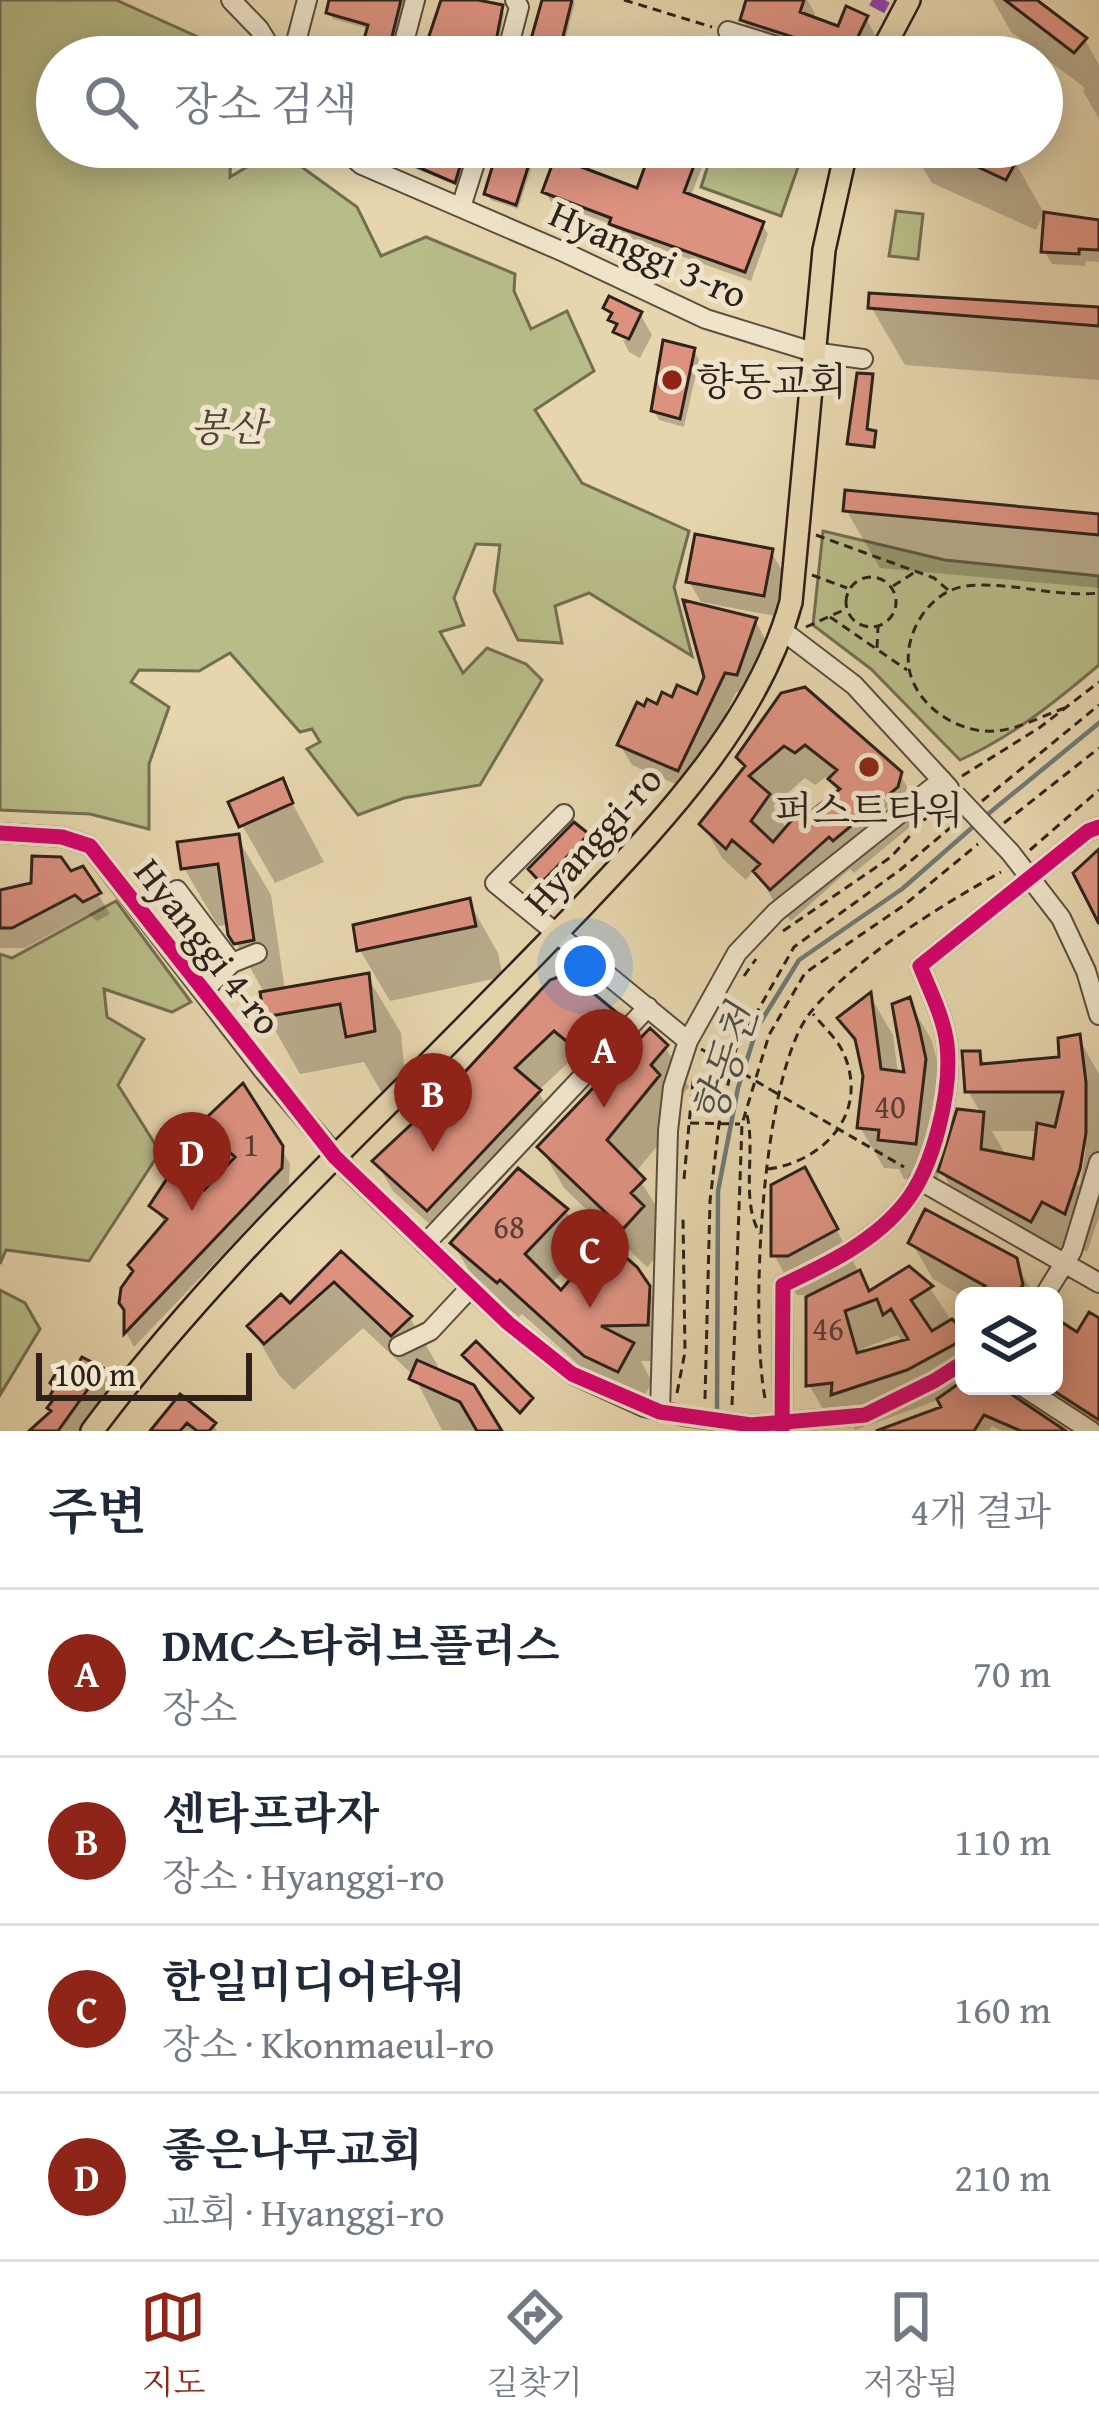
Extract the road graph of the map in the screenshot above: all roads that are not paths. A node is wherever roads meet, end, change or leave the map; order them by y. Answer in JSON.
{"nodes":[{"id":1,"x":231,"y":0,"type":"edge"},
{"id":2,"x":307,"y":0,"type":"edge"},
{"id":3,"x":415,"y":0,"type":"edge"},
{"id":4,"x":515,"y":0,"type":"edge"},
{"id":5,"x":909,"y":0,"type":"edge"},
{"id":6,"x":724,"y":31,"type":"road end"},
{"id":7,"x":263,"y":36,"type":"edge"},
{"id":8,"x":298,"y":36,"type":"edge"},
{"id":9,"x":406,"y":36,"type":"edge"},
{"id":10,"x":511,"y":36,"type":"edge"},
{"id":11,"x":741,"y":36,"type":"edge"},
{"id":12,"x":890,"y":36,"type":"edge"},
{"id":13,"x":388,"y":168,"type":"edge"},
{"id":14,"x":473,"y":168,"type":"edge"},
{"id":15,"x":842,"y":168,"type":"edge"},
{"id":16,"x":461,"y":207,"type":"junction"},
{"id":17,"x":813,"y":352,"type":"junction"},
{"id":18,"x":863,"y":359,"type":"dead end"},
{"id":19,"x":794,"y":629,"type":"junction"},
{"id":20,"x":950,"y":788,"type":"junction"},
{"id":21,"x":564,"y":814,"type":"dead end"},
{"id":22,"x":1099,"y":827,"type":"edge"},
{"id":23,"x":0,"y":832,"type":"edge"},
{"id":24,"x":1029,"y":878,"type":"junction"},
{"id":25,"x":177,"y":890,"type":"dead end"},
{"id":26,"x":558,"y":932,"type":"junction"},
{"id":27,"x":257,"y":952,"type":"dead end"},
{"id":28,"x":232,"y":963,"type":"junction"},
{"id":29,"x":202,"y":991,"type":"junction"},
{"id":30,"x":648,"y":1007,"type":"junction"},
{"id":31,"x":1099,"y":1015,"type":"edge"},
{"id":32,"x":691,"y":1043,"type":"junction"},
{"id":33,"x":335,"y":1157,"type":"junction"},
{"id":34,"x":1099,"y":1162,"type":"edge"},
{"id":35,"x":915,"y":1175,"type":"junction"},
{"id":36,"x":425,"y":1244,"type":"junction"},
{"id":37,"x":1067,"y":1264,"type":"junction"},
{"id":38,"x":1099,"y":1283,"type":"edge"},
{"id":39,"x":471,"y":1287,"type":"junction"},
{"id":40,"x":1050,"y":1287,"type":"edge"},
{"id":41,"x":399,"y":1346,"type":"dead end"},
{"id":42,"x":955,"y":1368,"type":"edge"},
{"id":43,"x":1036,"y":1395,"type":"edge"},
{"id":44,"x":666,"y":1406,"type":"junction"},
{"id":45,"x":782,"y":1427,"type":"edge"},
{"id":46,"x":92,"y":1431,"type":"edge"},
{"id":47,"x":1091,"y":1431,"type":"edge"}],
"edges":[{"from":1,"to":7,"type":"street"},
{"from":2,"to":8,"type":"street"},
{"from":3,"to":9,"type":"street"},
{"from":4,"to":10,"type":"street"},
{"from":5,"to":12,"type":"main road"},
{"from":6,"to":11,"type":"street"},
{"from":13,"to":16,"type":"street","name":"Hyanggi 3-ro"},
{"from":14,"to":16,"type":"street"},
{"from":15,"to":17,"type":"main road","name":"Hyanggi-ro"},
{"from":16,"to":17,"type":"street","name":"Hyanggi 3-ro"},
{"from":17,"to":18,"type":"street","name":"Hyanggi 3-ro"},
{"from":17,"to":19,"type":"main road","name":"Hyanggi-ro"},
{"from":19,"to":20,"type":"street"},
{"from":19,"to":26,"type":"main road","name":"Hyanggi-ro"},
{"from":20,"to":24,"type":"street","bridge":true},
{"from":20,"to":32,"type":"street"},
{"from":21,"to":26,"type":"street"},
{"from":22,"to":24,"type":"street"},
{"from":23,"to":29,"type":"street","name":"Hyanggi 4-ro"},
{"from":24,"to":31,"type":"street"},
{"from":24,"to":35,"type":"street"},
{"from":25,"to":28,"type":"street"},
{"from":26,"to":30,"type":"street"},
{"from":26,"to":33,"type":"main road","name":"Hyanggi-ro"},
{"from":27,"to":28,"type":"street"},
{"from":28,"to":29,"type":"street"},
{"from":29,"to":33,"type":"street","name":"Hyanggi 4-ro"},
{"from":30,"to":32,"type":"street"},
{"from":30,"to":36,"type":"street"},
{"from":32,"to":44,"type":"street"},
{"from":33,"to":36,"type":"street","name":"Hyanggi 4-ro"},
{"from":33,"to":46,"type":"main road","name":"Hyanggi-ro"},
{"from":34,"to":37,"type":"street"},
{"from":35,"to":37,"type":"street"},
{"from":35,"to":45,"type":"street"},
{"from":36,"to":39,"type":"street","name":"Hyanggi 4-ro"},
{"from":37,"to":38,"type":"street"},
{"from":37,"to":40,"type":"street"},
{"from":39,"to":41,"type":"street"},
{"from":39,"to":44,"type":"street","name":"Hyanggi 4-ro"},
{"from":42,"to":45,"type":"street","name":"Hyanggi 4-ro"},
{"from":43,"to":47,"type":"street"},
{"from":44,"to":45,"type":"street","name":"Hyanggi 4-ro","bridge":true}]}
